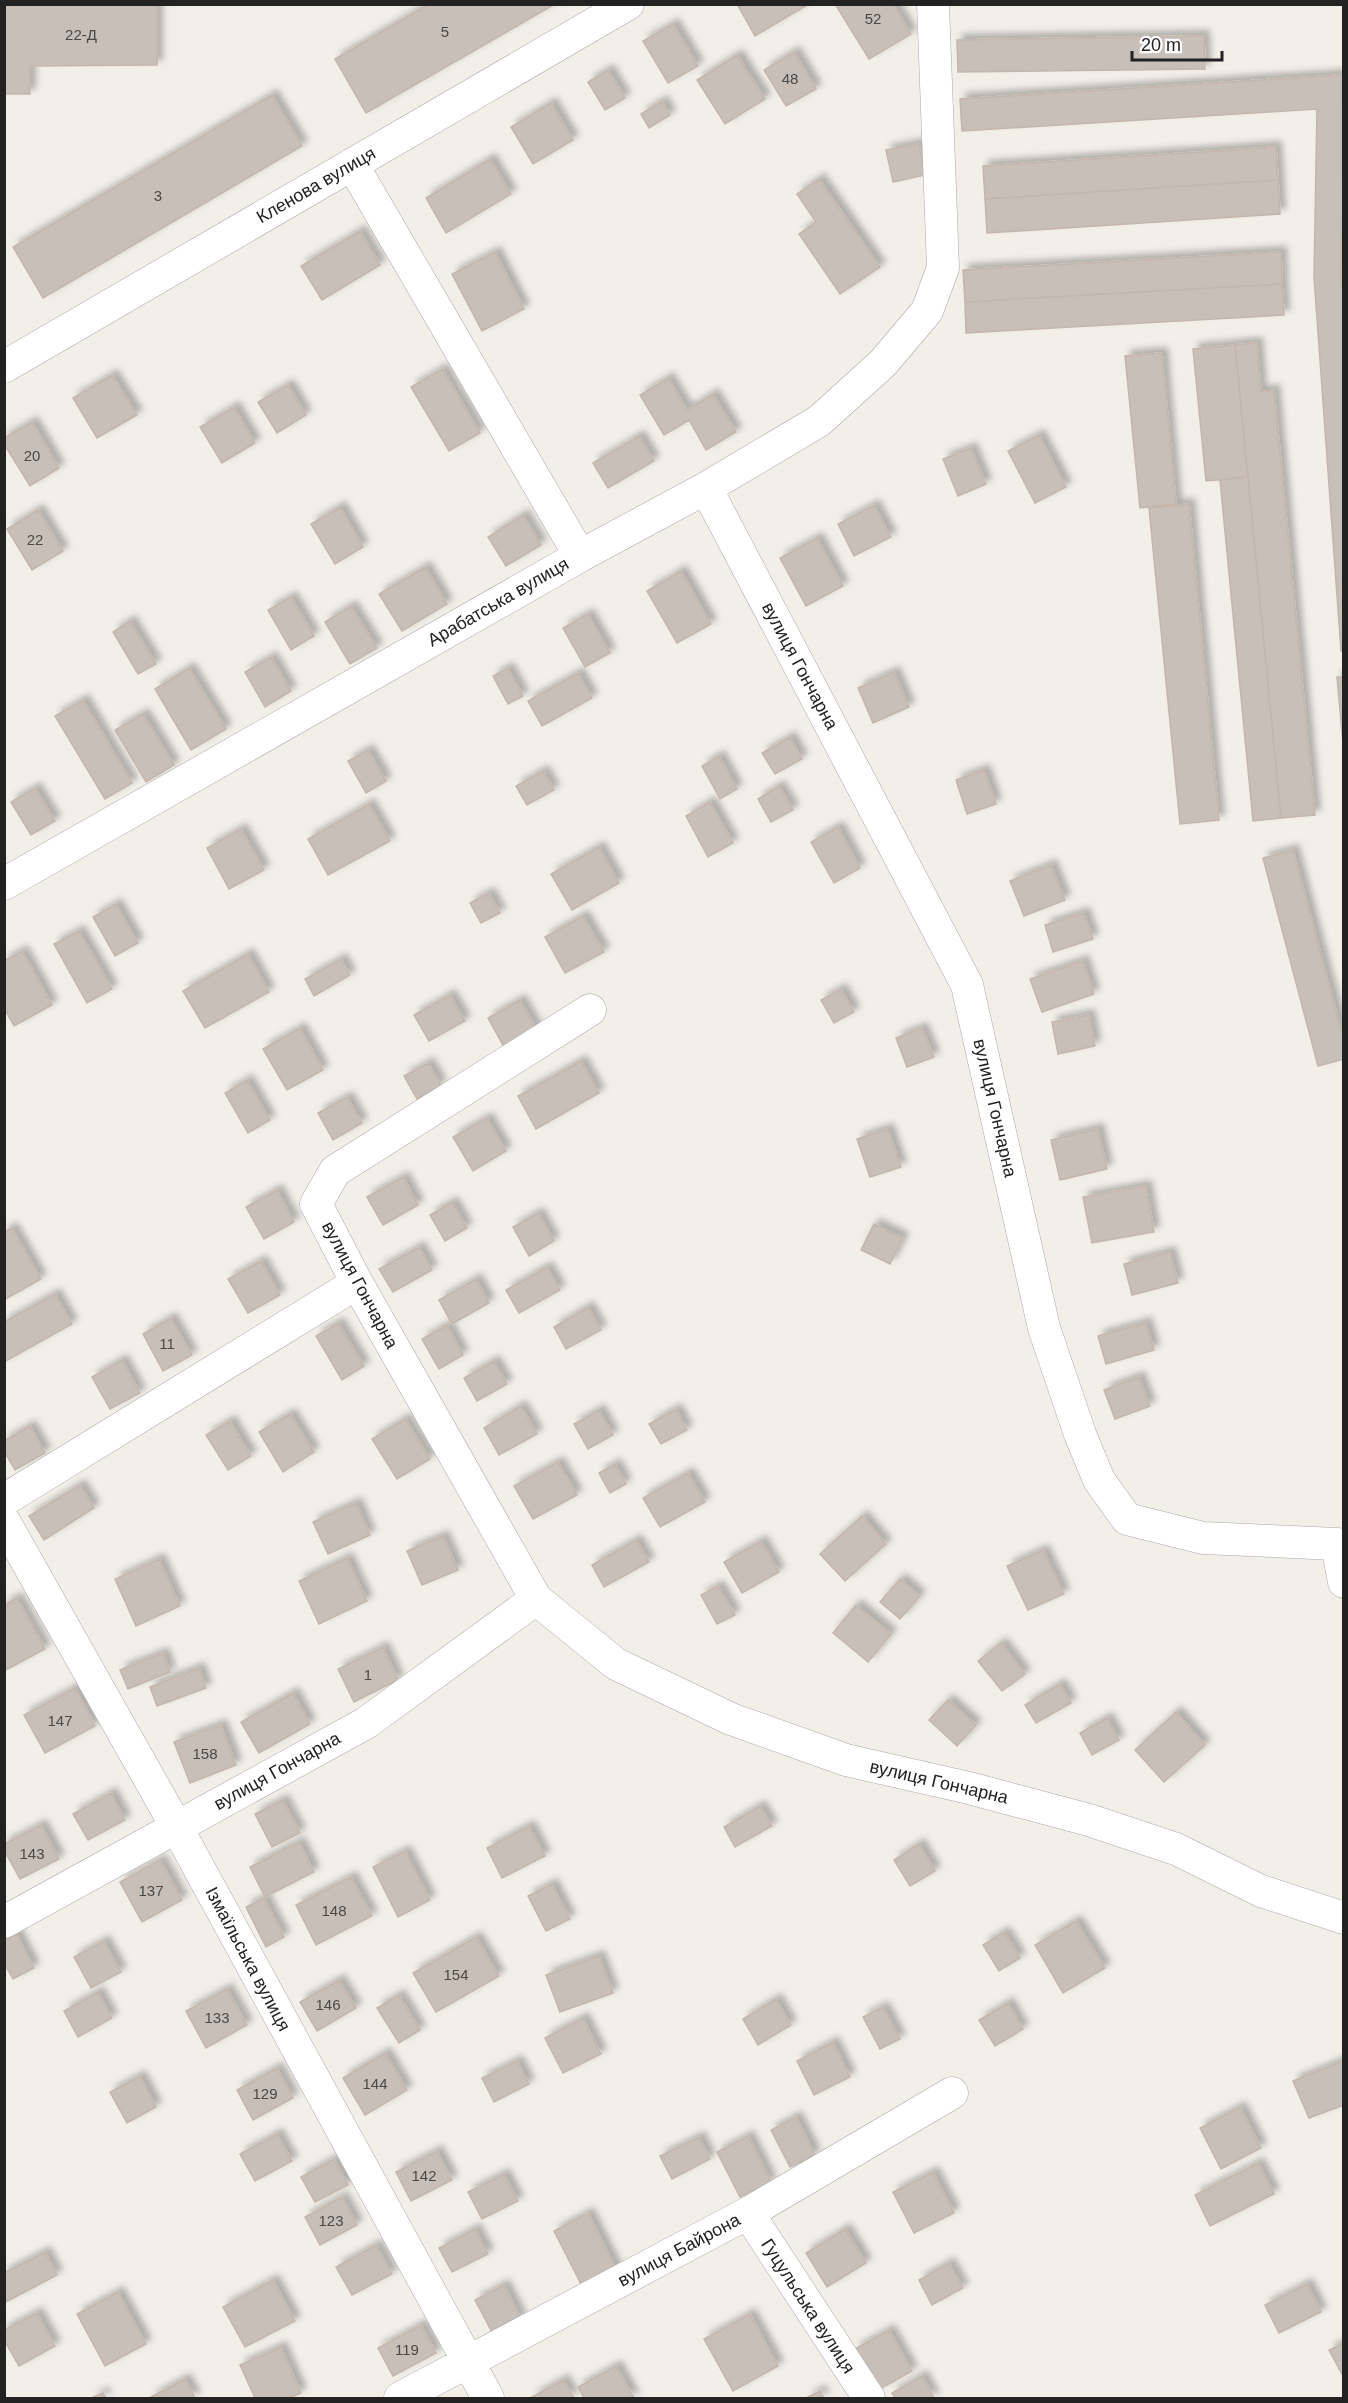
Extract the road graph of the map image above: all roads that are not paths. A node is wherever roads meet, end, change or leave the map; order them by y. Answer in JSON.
{"nodes":[{"id":1,"x":628,"y":4,"type":"edge"},
{"id":2,"x":933,"y":4,"type":"edge"},
{"id":3,"x":352,"y":164,"type":"junction"},
{"id":4,"x":4,"y":367,"type":"edge"},
{"id":5,"x":706,"y":488,"type":"junction"},
{"id":6,"x":580,"y":556,"type":"junction"},
{"id":7,"x":4,"y":884,"type":"edge"},
{"id":8,"x":591,"y":1010,"type":"dead end"},
{"id":9,"x":357,"y":1283,"type":"junction"},
{"id":10,"x":4,"y":1500,"type":"edge"},
{"id":11,"x":4,"y":1521,"type":"edge"},
{"id":12,"x":1344,"y":1582,"type":"edge"},
{"id":13,"x":536,"y":1599,"type":"junction"},
{"id":14,"x":176,"y":1826,"type":"junction"},
{"id":15,"x":1342,"y":1908,"type":"edge"},
{"id":16,"x":4,"y":1922,"type":"edge"},
{"id":17,"x":952,"y":2092,"type":"dead end"},
{"id":18,"x":748,"y":2213,"type":"junction"},
{"id":19,"x":468,"y":2363,"type":"junction"},
{"id":20,"x":400,"y":2398,"type":"edge"},
{"id":21,"x":488,"y":2398,"type":"edge"},
{"id":22,"x":868,"y":2398,"type":"edge"}],
"edges":[{"from":1,"to":3,"type":"street","name":"Кленова вулиця"},
{"from":2,"to":5,"type":"street","name":"Арабатська вулиця"},
{"from":3,"to":4,"type":"street","name":"Кленова вулиця"},
{"from":3,"to":6,"type":"street"},
{"from":5,"to":6,"type":"street","name":"Арабатська вулиця"},
{"from":5,"to":12,"type":"street","name":"вулиця Гончарна"},
{"from":6,"to":7,"type":"street","name":"Арабатська вулиця"},
{"from":8,"to":9,"type":"street","name":"вулиця Гончарна"},
{"from":9,"to":10,"type":"street"},
{"from":9,"to":13,"type":"street","name":"вулиця Гончарна"},
{"from":11,"to":14,"type":"street","name":"Ізмаїльська вулиця"},
{"from":13,"to":14,"type":"street","name":"вулиця Гончарна"},
{"from":13,"to":15,"type":"street","name":"вулиця Гончарна"},
{"from":14,"to":16,"type":"street","name":"вулиця Гончарна"},
{"from":14,"to":19,"type":"street","name":"Ізмаїльська вулиця"},
{"from":17,"to":18,"type":"street","name":"вулиця Байрона"},
{"from":18,"to":19,"type":"street","name":"вулиця Байрона"},
{"from":18,"to":22,"type":"street","name":"Гуцульська вулиця"},
{"from":19,"to":20,"type":"street","name":"вулиця Байрона"},
{"from":19,"to":21,"type":"street","name":"Ізмаїльська вулиця"}]}
